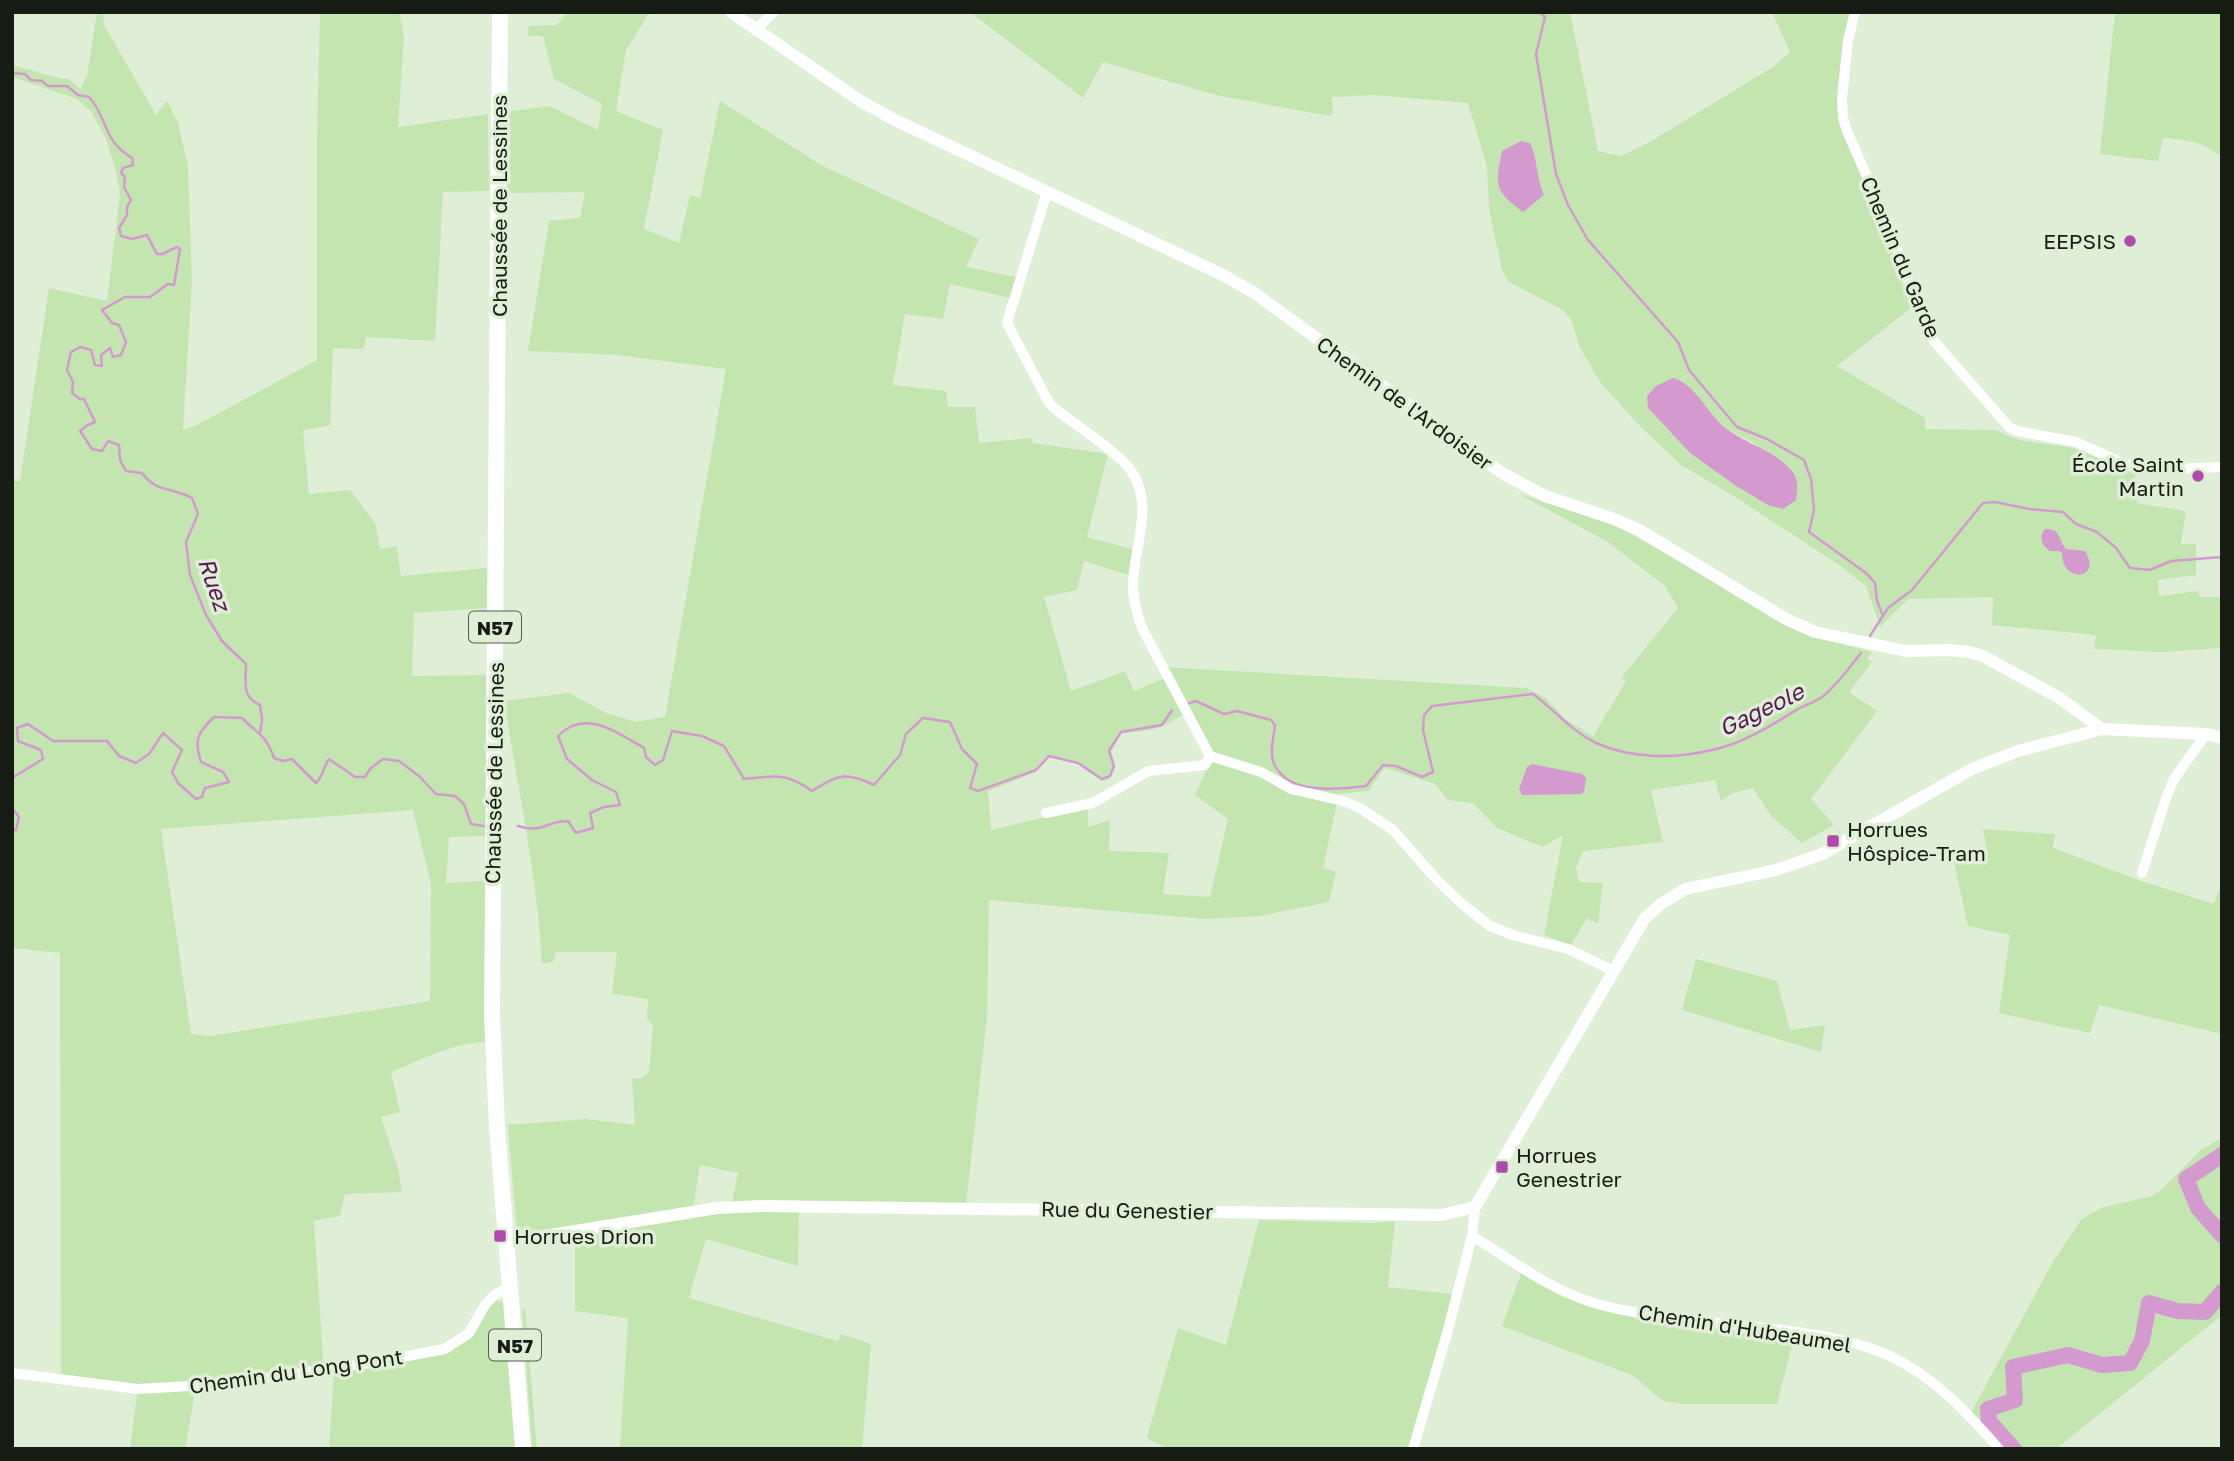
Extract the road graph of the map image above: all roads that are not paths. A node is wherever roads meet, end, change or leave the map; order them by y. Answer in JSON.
{"nodes":[{"id":1,"x":500,"y":12,"type":"edge"},
{"id":2,"x":731,"y":12,"type":"edge"},
{"id":3,"x":774,"y":12,"type":"edge"},
{"id":4,"x":1855,"y":12,"type":"edge"},
{"id":5,"x":756,"y":29,"type":"junction"},
{"id":6,"x":1047,"y":192,"type":"junction"},
{"id":7,"x":2222,"y":467,"type":"edge"},
{"id":8,"x":2102,"y":729,"type":"junction"},
{"id":9,"x":2222,"y":732,"type":"edge"},
{"id":10,"x":2206,"y":734,"type":"junction"},
{"id":11,"x":2222,"y":738,"type":"edge"},
{"id":12,"x":1210,"y":756,"type":"junction"},
{"id":13,"x":1045,"y":813,"type":"dead end"},
{"id":14,"x":2142,"y":873,"type":"dead end"},
{"id":15,"x":1614,"y":971,"type":"junction"},
{"id":16,"x":1475,"y":1207,"type":"junction"},
{"id":17,"x":1472,"y":1236,"type":"junction"},
{"id":18,"x":507,"y":1242,"type":"junction"},
{"id":19,"x":510,"y":1286,"type":"junction"},
{"id":20,"x":12,"y":1373,"type":"edge"},
{"id":21,"x":523,"y":1449,"type":"edge"},
{"id":22,"x":1413,"y":1449,"type":"edge"},
{"id":23,"x":1998,"y":1449,"type":"edge"}],
"edges":[{"from":1,"to":18,"type":"main road","name":"Chaussée de Lessines","number":"N57"},
{"from":2,"to":5,"type":"street","name":"Chemin de l'Ardoisier"},
{"from":3,"to":5,"type":"street"},
{"from":4,"to":7,"type":"street","name":"Chemin du Garde"},
{"from":5,"to":6,"type":"street","name":"Chemin de l'Ardoisier"},
{"from":6,"to":8,"type":"street","name":"Chemin de l'Ardoisier"},
{"from":6,"to":12,"type":"street"},
{"from":8,"to":10,"type":"street"},
{"from":8,"to":15,"type":"street"},
{"from":9,"to":10,"type":"street"},
{"from":10,"to":11,"type":"street"},
{"from":10,"to":14,"type":"street"},
{"from":12,"to":13,"type":"street"},
{"from":12,"to":15,"type":"street"},
{"from":15,"to":16,"type":"street"},
{"from":16,"to":17,"type":"street"},
{"from":16,"to":18,"type":"street","name":"Rue du Genestier"},
{"from":17,"to":22,"type":"street"},
{"from":17,"to":23,"type":"street","name":"Chemin d'Hubeaumel"},
{"from":18,"to":19,"type":"main road","name":"Chaussée de Lessines","number":"N57"},
{"from":19,"to":20,"type":"street","name":"Chemin du Long Pont"},
{"from":19,"to":21,"type":"main road","name":"Chaussée de Lessines","number":"N57"}]}
